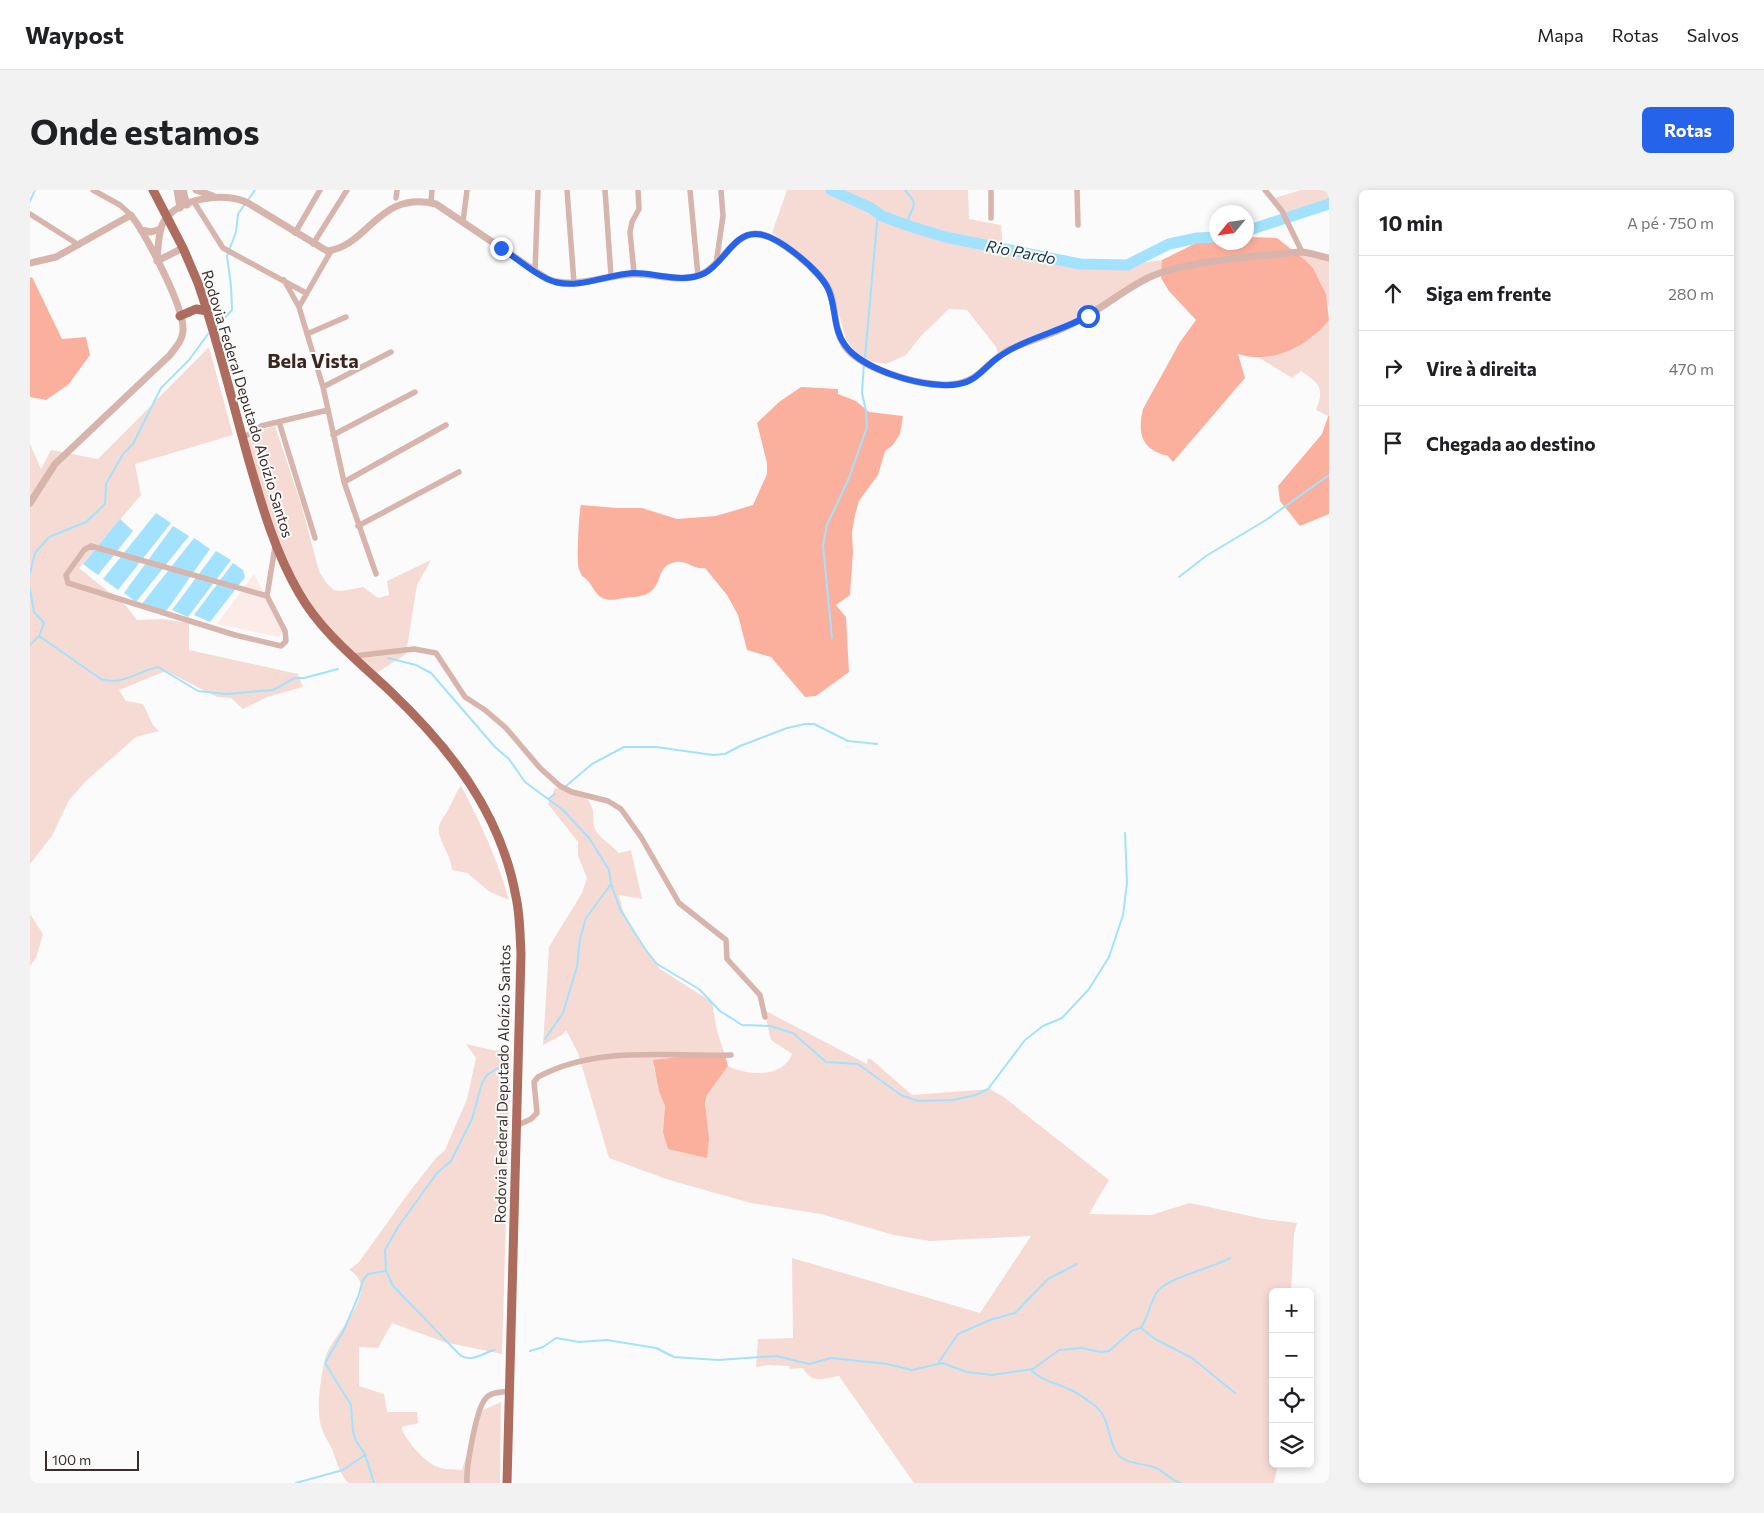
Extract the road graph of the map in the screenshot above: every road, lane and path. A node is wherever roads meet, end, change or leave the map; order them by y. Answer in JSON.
{"nodes":[{"id":1,"x":93,"y":190,"type":"edge"},
{"id":2,"x":153,"y":190,"type":"edge"},
{"id":3,"x":177,"y":190,"type":"edge"},
{"id":4,"x":184,"y":190,"type":"edge"},
{"id":5,"x":196,"y":190,"type":"edge"},
{"id":6,"x":320,"y":190,"type":"edge"},
{"id":7,"x":347,"y":190,"type":"edge"},
{"id":8,"x":432,"y":190,"type":"edge"},
{"id":9,"x":467,"y":190,"type":"edge"},
{"id":10,"x":538,"y":190,"type":"edge"},
{"id":11,"x":567,"y":190,"type":"edge"},
{"id":12,"x":605,"y":190,"type":"edge"},
{"id":13,"x":638,"y":190,"type":"edge"},
{"id":14,"x":690,"y":190,"type":"edge"},
{"id":15,"x":721,"y":190,"type":"edge"},
{"id":16,"x":991,"y":190,"type":"edge"},
{"id":17,"x":1077,"y":190,"type":"edge"},
{"id":18,"x":1265,"y":190,"type":"edge"},
{"id":19,"x":225,"y":193,"type":"edge"},
{"id":20,"x":396,"y":194,"type":"edge"},
{"id":21,"x":214,"y":196,"type":"junction"},
{"id":22,"x":431,"y":201,"type":"junction"},
{"id":23,"x":187,"y":205,"type":"junction"},
{"id":24,"x":30,"y":214,"type":"edge"},
{"id":25,"x":131,"y":215,"type":"junction"},
{"id":26,"x":168,"y":217,"type":"junction"},
{"id":27,"x":991,"y":218,"type":"dead end"},
{"id":28,"x":463,"y":222,"type":"junction"},
{"id":29,"x":1078,"y":225,"type":"dead end"},
{"id":30,"x":161,"y":229,"type":"junction"},
{"id":31,"x":141,"y":230,"type":"junction"},
{"id":32,"x":295,"y":233,"type":"junction"},
{"id":33,"x":79,"y":244,"type":"junction"},
{"id":34,"x":313,"y":244,"type":"junction"},
{"id":35,"x":183,"y":248,"type":"junction"},
{"id":36,"x":331,"y":251,"type":"junction"},
{"id":37,"x":1302,"y":252,"type":"junction"},
{"id":38,"x":1329,"y":258,"type":"edge"},
{"id":39,"x":157,"y":261,"type":"junction"},
{"id":40,"x":30,"y":263,"type":"edge"},
{"id":41,"x":715,"y":266,"type":"junction"},
{"id":42,"x":535,"y":271,"type":"junction"},
{"id":43,"x":634,"y":273,"type":"junction"},
{"id":44,"x":611,"y":276,"type":"junction"},
{"id":45,"x":698,"y":276,"type":"junction"},
{"id":46,"x":284,"y":279,"type":"junction"},
{"id":47,"x":574,"y":283,"type":"junction"},
{"id":48,"x":306,"y":293,"type":"junction"},
{"id":49,"x":299,"y":307,"type":"junction"},
{"id":50,"x":207,"y":311,"type":"junction"},
{"id":51,"x":180,"y":316,"type":"junction"},
{"id":52,"x":346,"y":317,"type":"dead end"},
{"id":53,"x":307,"y":334,"type":"junction"},
{"id":54,"x":391,"y":352,"type":"dead end"},
{"id":55,"x":323,"y":388,"type":"junction"},
{"id":56,"x":415,"y":392,"type":"dead end"},
{"id":57,"x":328,"y":410,"type":"junction"},
{"id":58,"x":279,"y":422,"type":"junction"},
{"id":59,"x":446,"y":425,"type":"dead end"},
{"id":60,"x":334,"y":434,"type":"junction"},
{"id":61,"x":243,"y":438,"type":"junction"},
{"id":62,"x":459,"y":472,"type":"dead end"},
{"id":63,"x":344,"y":482,"type":"junction"},
{"id":64,"x":30,"y":503,"type":"edge"},
{"id":65,"x":358,"y":526,"type":"junction"},
{"id":66,"x":315,"y":538,"type":"dead end"},
{"id":67,"x":275,"y":547,"type":"junction"},
{"id":68,"x":376,"y":574,"type":"dead end"},
{"id":69,"x":267,"y":596,"type":"junction"},
{"id":70,"x":354,"y":656,"type":"junction"},
{"id":71,"x":764,"y":1017,"type":"dead end"},
{"id":72,"x":732,"y":1056,"type":"dead end"},
{"id":73,"x":516,"y":1126,"type":"junction"},
{"id":74,"x":509,"y":1391,"type":"junction"},
{"id":75,"x":467,"y":1483,"type":"edge"},
{"id":76,"x":508,"y":1483,"type":"edge"}],
"edges":[{"from":1,"to":25,"type":"street"},
{"from":2,"to":26,"type":"highway","name":"Rodovia Federal Deputado Aloízio Santos"},
{"from":3,"to":23,"type":"street"},
{"from":4,"to":23,"type":"street"},
{"from":5,"to":21,"type":"street"},
{"from":6,"to":32,"type":"street"},
{"from":7,"to":34,"type":"street"},
{"from":8,"to":22,"type":"street"},
{"from":9,"to":28,"type":"street"},
{"from":10,"to":42,"type":"street"},
{"from":11,"to":47,"type":"street"},
{"from":12,"to":44,"type":"street"},
{"from":13,"to":43,"type":"street"},
{"from":14,"to":45,"type":"street"},
{"from":15,"to":41,"type":"street"},
{"from":16,"to":27,"type":"street"},
{"from":17,"to":29,"type":"street"},
{"from":18,"to":37,"type":"street"},
{"from":19,"to":21,"type":"street"},
{"from":19,"to":32,"type":"street"},
{"from":20,"to":22,"type":"street"},
{"from":20,"to":36,"type":"street"},
{"from":21,"to":23,"type":"street"},
{"from":22,"to":28,"type":"street"},
{"from":23,"to":26,"type":"street"},
{"from":23,"to":46,"type":"street"},
{"from":24,"to":33,"type":"street"},
{"from":25,"to":31,"type":"street"},
{"from":25,"to":33,"type":"street"},
{"from":26,"to":30,"type":"street"},
{"from":26,"to":35,"type":"highway","name":"Rodovia Federal Deputado Aloízio Santos"},
{"from":28,"to":42,"type":"street"},
{"from":30,"to":31,"type":"street"},
{"from":30,"to":39,"type":"street"},
{"from":31,"to":39,"type":"street"},
{"from":32,"to":34,"type":"street"},
{"from":33,"to":40,"type":"street"},
{"from":34,"to":36,"type":"street"},
{"from":35,"to":39,"type":"street"},
{"from":35,"to":50,"type":"highway","name":"Rodovia Federal Deputado Aloízio Santos"},
{"from":36,"to":48,"type":"street"},
{"from":37,"to":38,"type":"street"},
{"from":37,"to":41,"type":"street"},
{"from":39,"to":51,"type":"street"},
{"from":41,"to":45,"type":"street"},
{"from":42,"to":47,"type":"street"},
{"from":43,"to":44,"type":"street"},
{"from":43,"to":45,"type":"street"},
{"from":44,"to":47,"type":"street"},
{"from":46,"to":48,"type":"street"},
{"from":46,"to":49,"type":"street"},
{"from":48,"to":49,"type":"street"},
{"from":49,"to":53,"type":"street"},
{"from":50,"to":51,"type":"highway"},
{"from":50,"to":61,"type":"highway","name":"Rodovia Federal Deputado Aloízio Santos"},
{"from":51,"to":64,"type":"street"},
{"from":52,"to":53,"type":"street"},
{"from":53,"to":55,"type":"street"},
{"from":54,"to":55,"type":"street"},
{"from":55,"to":57,"type":"street"},
{"from":56,"to":60,"type":"street"},
{"from":57,"to":58,"type":"street"},
{"from":57,"to":60,"type":"street"},
{"from":58,"to":61,"type":"street"},
{"from":58,"to":66,"type":"street"},
{"from":59,"to":63,"type":"street"},
{"from":60,"to":63,"type":"street"},
{"from":61,"to":67,"type":"highway","name":"Rodovia Federal Deputado Aloízio Santos"},
{"from":62,"to":65,"type":"street"},
{"from":63,"to":65,"type":"street"},
{"from":65,"to":68,"type":"street"},
{"from":67,"to":69,"type":"street"},
{"from":67,"to":70,"type":"highway","name":"Rodovia Federal Deputado Aloízio Santos"},
{"from":69,"to":69,"type":"street"},
{"from":70,"to":71,"type":"street"},
{"from":70,"to":73,"type":"highway","name":"Rodovia Federal Deputado Aloízio Santos"},
{"from":72,"to":73,"type":"street"},
{"from":73,"to":74,"type":"highway","name":"Rodovia Federal Deputado Aloízio Santos"},
{"from":74,"to":75,"type":"street"},
{"from":74,"to":76,"type":"highway","name":"Rodovia Federal Deputado Aloízio Santos"}]}
